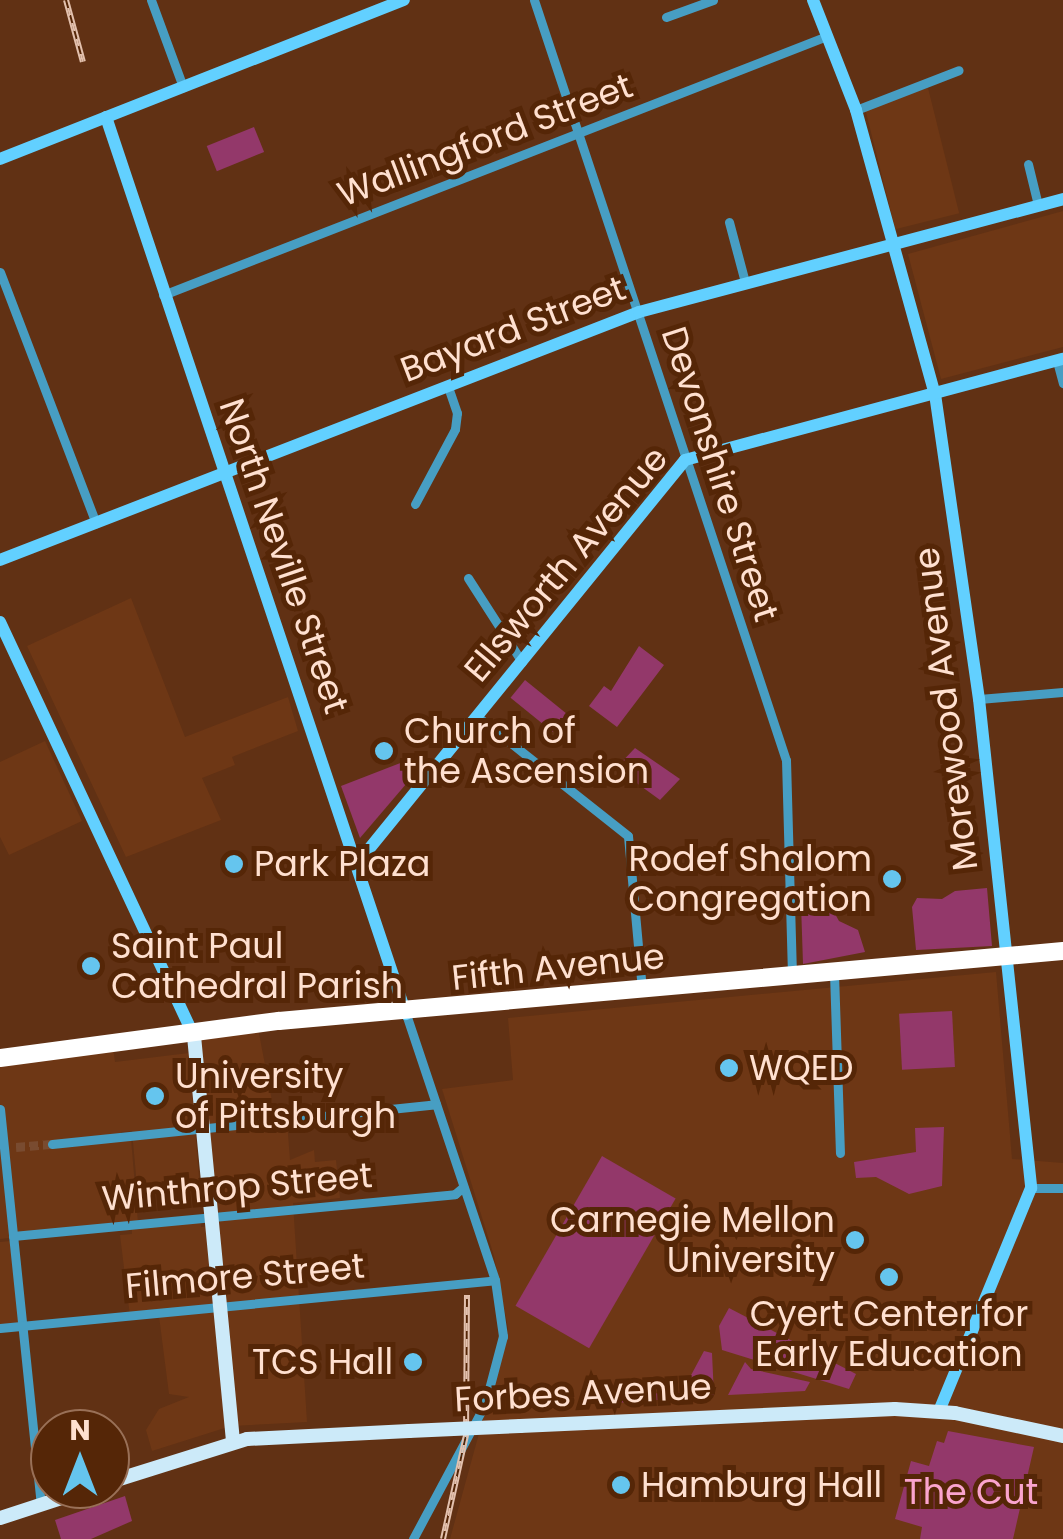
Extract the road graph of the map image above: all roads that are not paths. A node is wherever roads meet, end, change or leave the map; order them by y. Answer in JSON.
{"nodes":[{"id":1,"x":151,"y":0,"type":"edge"},
{"id":2,"x":534,"y":0,"type":"edge"},
{"id":3,"x":713,"y":0,"type":"edge"},
{"id":4,"x":813,"y":0,"type":"edge"},
{"id":5,"x":399,"y":1,"type":"edge"},
{"id":6,"x":666,"y":18,"type":"dead end"},
{"id":7,"x":826,"y":36,"type":"junction"},
{"id":8,"x":958,"y":70,"type":"dead end"},
{"id":9,"x":182,"y":88,"type":"junction"},
{"id":10,"x":856,"y":110,"type":"junction"},
{"id":11,"x":106,"y":117,"type":"junction"},
{"id":12,"x":579,"y":133,"type":"junction"},
{"id":13,"x":0,"y":158,"type":"edge"},
{"id":14,"x":1028,"y":164,"type":"dead end"},
{"id":15,"x":1063,"y":198,"type":"edge"},
{"id":16,"x":1038,"y":205,"type":"junction"},
{"id":17,"x":729,"y":222,"type":"dead end"},
{"id":18,"x":895,"y":244,"type":"junction"},
{"id":19,"x":0,"y":272,"type":"edge"},
{"id":20,"x":745,"y":282,"type":"junction"},
{"id":21,"x":163,"y":295,"type":"junction"},
{"id":22,"x":638,"y":312,"type":"junction"},
{"id":23,"x":1060,"y":360,"type":"edge"},
{"id":24,"x":1063,"y":382,"type":"edge"},
{"id":25,"x":448,"y":387,"type":"junction"},
{"id":26,"x":934,"y":394,"type":"junction"},
{"id":27,"x":685,"y":460,"type":"junction"},
{"id":28,"x":224,"y":473,"type":"junction"},
{"id":29,"x":415,"y":504,"type":"dead end"},
{"id":30,"x":96,"y":522,"type":"junction"},
{"id":31,"x":0,"y":560,"type":"edge"},
{"id":32,"x":468,"y":578,"type":"dead end"},
{"id":33,"x":0,"y":622,"type":"edge"},
{"id":34,"x":522,"y":662,"type":"junction"},
{"id":35,"x":1063,"y":692,"type":"edge"},
{"id":36,"x":979,"y":700,"type":"junction"},
{"id":37,"x":478,"y":716,"type":"junction"},
{"id":38,"x":356,"y":866,"type":"junction"},
{"id":39,"x":1063,"y":951,"type":"edge"},
{"id":40,"x":1006,"y":956,"type":"junction"},
{"id":41,"x":834,"y":973,"type":"junction"},
{"id":42,"x":792,"y":977,"type":"junction"},
{"id":43,"x":642,"y":992,"type":"junction"},
{"id":44,"x":406,"y":1014,"type":"junction"},
{"id":45,"x":194,"y":1036,"type":"junction"},
{"id":46,"x":0,"y":1058,"type":"edge"},
{"id":47,"x":436,"y":1104,"type":"junction"},
{"id":48,"x":0,"y":1110,"type":"edge"},
{"id":49,"x":203,"y":1129,"type":"junction"},
{"id":50,"x":52,"y":1144,"type":"tunnel mouth"},
{"id":51,"x":16,"y":1147,"type":"tunnel mouth"},
{"id":52,"x":3,"y":1149,"type":"junction"},
{"id":53,"x":840,"y":1153,"type":"dead end"},
{"id":54,"x":463,"y":1186,"type":"junction"},
{"id":55,"x":1031,"y":1188,"type":"junction"},
{"id":56,"x":1063,"y":1188,"type":"edge"},
{"id":57,"x":212,"y":1216,"type":"junction"},
{"id":58,"x":13,"y":1236,"type":"junction"},
{"id":59,"x":495,"y":1280,"type":"junction"},
{"id":60,"x":220,"y":1306,"type":"junction"},
{"id":61,"x":22,"y":1325,"type":"junction"},
{"id":62,"x":0,"y":1328,"type":"edge"},
{"id":63,"x":31,"y":1409,"type":"edge"},
{"id":64,"x":939,"y":1410,"type":"junction"},
{"id":65,"x":1063,"y":1436,"type":"edge"},
{"id":66,"x":233,"y":1442,"type":"junction"},
{"id":67,"x":130,"y":1475,"type":"edge"},
{"id":68,"x":30,"y":1508,"type":"edge"},
{"id":69,"x":0,"y":1518,"type":"edge"},
{"id":70,"x":414,"y":1539,"type":"edge"}],
"edges":[{"from":1,"to":9,"type":"street"},
{"from":2,"to":12,"type":"street","name":"Devonshire Street"},
{"from":3,"to":6,"type":"street"},
{"from":4,"to":7,"type":"street","name":"Morewood Avenue"},
{"from":5,"to":9,"type":"street"},
{"from":7,"to":10,"type":"street","name":"Morewood Avenue"},
{"from":7,"to":12,"type":"street","name":"Wallingford Street"},
{"from":8,"to":10,"type":"street"},
{"from":9,"to":11,"type":"street"},
{"from":10,"to":18,"type":"street","name":"Morewood Avenue"},
{"from":11,"to":13,"type":"street"},
{"from":11,"to":21,"type":"street","name":"North Neville Street"},
{"from":12,"to":21,"type":"street","name":"Wallingford Street"},
{"from":12,"to":22,"type":"street","name":"Devonshire Street"},
{"from":14,"to":16,"type":"street"},
{"from":15,"to":16,"type":"street","name":"Bayard Street"},
{"from":16,"to":18,"type":"street","name":"Bayard Street"},
{"from":17,"to":20,"type":"street"},
{"from":18,"to":20,"type":"street","name":"Bayard Street"},
{"from":18,"to":26,"type":"street","name":"Morewood Avenue"},
{"from":19,"to":30,"type":"street"},
{"from":20,"to":22,"type":"street","name":"Bayard Street"},
{"from":21,"to":28,"type":"street","name":"North Neville Street"},
{"from":22,"to":25,"type":"street","name":"Bayard Street"},
{"from":22,"to":27,"type":"street","name":"Devonshire Street"},
{"from":23,"to":24,"type":"street"},
{"from":23,"to":26,"type":"street","name":"Ellsworth Avenue"},
{"from":25,"to":28,"type":"street","name":"Bayard Street"},
{"from":25,"to":29,"type":"street"},
{"from":26,"to":27,"type":"street","name":"Ellsworth Avenue"},
{"from":26,"to":36,"type":"street","name":"Morewood Avenue"},
{"from":27,"to":34,"type":"street","name":"Ellsworth Avenue"},
{"from":27,"to":42,"type":"street","name":"Devonshire Street"},
{"from":28,"to":30,"type":"street","name":"Bayard Street"},
{"from":28,"to":38,"type":"street","name":"North Neville Street"},
{"from":30,"to":31,"type":"street","name":"Bayard Street"},
{"from":32,"to":34,"type":"street"},
{"from":33,"to":45,"type":"street"},
{"from":34,"to":37,"type":"street","name":"Ellsworth Avenue"},
{"from":35,"to":36,"type":"street"},
{"from":36,"to":40,"type":"street","name":"Morewood Avenue"},
{"from":37,"to":38,"type":"street","name":"Ellsworth Avenue"},
{"from":37,"to":43,"type":"street"},
{"from":38,"to":44,"type":"street","name":"North Neville Street"},
{"from":39,"to":40,"type":"highway","name":"Fifth Avenue"},
{"from":40,"to":41,"type":"highway","name":"Fifth Avenue"},
{"from":40,"to":55,"type":"street","name":"Morewood Avenue"},
{"from":41,"to":42,"type":"highway","name":"Fifth Avenue"},
{"from":41,"to":53,"type":"street"},
{"from":42,"to":43,"type":"highway","name":"Fifth Avenue"},
{"from":43,"to":44,"type":"highway","name":"Fifth Avenue"},
{"from":44,"to":45,"type":"highway","name":"Fifth Avenue"},
{"from":44,"to":47,"type":"street"},
{"from":45,"to":46,"type":"highway","name":"Fifth Avenue"},
{"from":45,"to":49,"type":"main road"},
{"from":47,"to":49,"type":"street"},
{"from":47,"to":54,"type":"street"},
{"from":48,"to":52,"type":"street"},
{"from":49,"to":50,"type":"street"},
{"from":49,"to":57,"type":"main road"},
{"from":51,"to":52,"type":"street"},
{"from":52,"to":58,"type":"street"},
{"from":54,"to":57,"type":"street","name":"Winthrop Street"},
{"from":54,"to":59,"type":"street"},
{"from":55,"to":56,"type":"street"},
{"from":55,"to":64,"type":"street","name":"Morewood Avenue"},
{"from":57,"to":58,"type":"street","name":"Winthrop Street"},
{"from":57,"to":60,"type":"main road"},
{"from":58,"to":61,"type":"street"},
{"from":59,"to":60,"type":"street","name":"Filmore Street"},
{"from":59,"to":70,"type":"street"},
{"from":60,"to":61,"type":"street","name":"Filmore Street"},
{"from":60,"to":66,"type":"main road"},
{"from":61,"to":62,"type":"street","name":"Filmore Street"},
{"from":61,"to":63,"type":"street"},
{"from":64,"to":65,"type":"main road","name":"Forbes Avenue"},
{"from":64,"to":66,"type":"main road","name":"Forbes Avenue","bridge":true},
{"from":66,"to":67,"type":"main road","name":"Forbes Avenue"},
{"from":68,"to":69,"type":"main road"}]}
